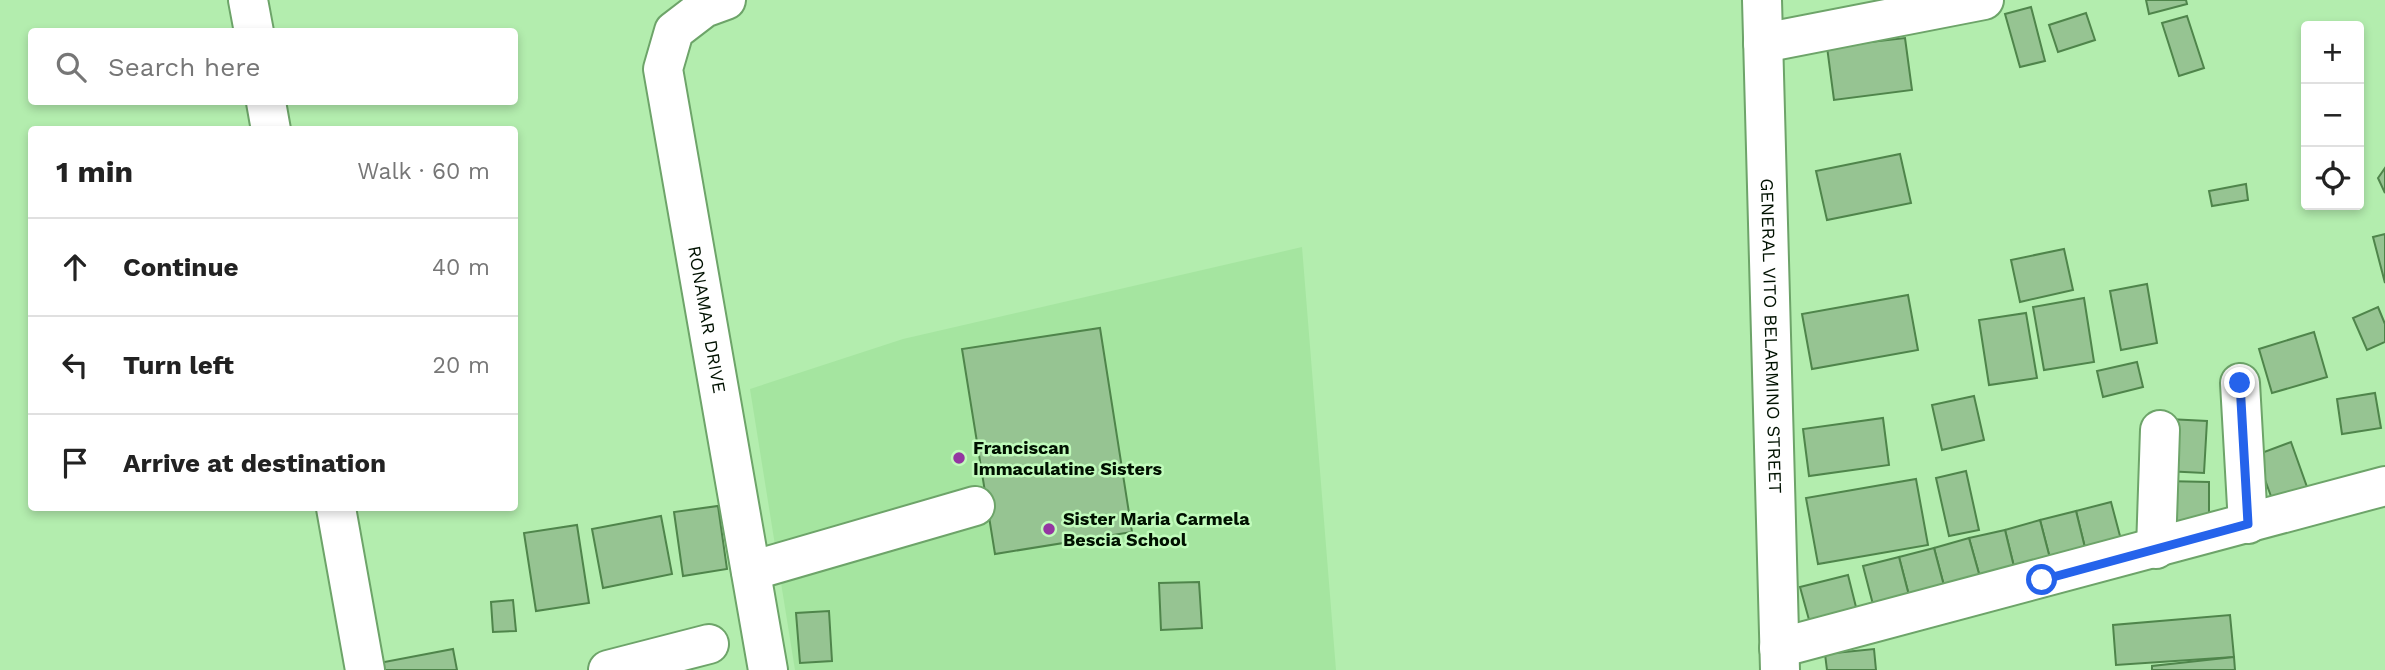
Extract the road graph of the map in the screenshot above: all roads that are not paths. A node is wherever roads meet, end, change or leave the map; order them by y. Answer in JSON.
{"nodes":[{"id":1,"x":248,"y":0,"type":"edge"},
{"id":2,"x":726,"y":0,"type":"edge"},
{"id":3,"x":1762,"y":0,"type":"edge"},
{"id":4,"x":1984,"y":0,"type":"edge"},
{"id":5,"x":253,"y":28,"type":"edge"},
{"id":6,"x":1763,"y":43,"type":"junction"},
{"id":7,"x":267,"y":105,"type":"edge"},
{"id":8,"x":270,"y":126,"type":"edge"},
{"id":9,"x":2240,"y":383,"type":"dead end"},
{"id":10,"x":2160,"y":430,"type":"dead end"},
{"id":11,"x":2385,"y":486,"type":"edge"},
{"id":12,"x":975,"y":506,"type":"dead end"},
{"id":13,"x":337,"y":511,"type":"edge"},
{"id":14,"x":2248,"y":524,"type":"junction"},
{"id":15,"x":2156,"y":549,"type":"junction"},
{"id":16,"x":751,"y":571,"type":"junction"},
{"id":17,"x":709,"y":644,"type":"dead end"},
{"id":18,"x":1779,"y":659,"type":"edge"},
{"id":19,"x":365,"y":670,"type":"edge"},
{"id":20,"x":608,"y":670,"type":"edge"},
{"id":21,"x":768,"y":670,"type":"edge"}],
"edges":[{"from":1,"to":5,"type":"street"},
{"from":2,"to":16,"type":"street","name":"RONAMAR DRIVE"},
{"from":3,"to":6,"type":"street","name":"GENERAL VITO BELARMINO STREET"},
{"from":4,"to":6,"type":"street"},
{"from":6,"to":18,"type":"street","name":"GENERAL VITO BELARMINO STREET"},
{"from":7,"to":8,"type":"street"},
{"from":9,"to":14,"type":"street"},
{"from":10,"to":15,"type":"street"},
{"from":11,"to":14,"type":"street"},
{"from":12,"to":16,"type":"street"},
{"from":13,"to":19,"type":"street"},
{"from":14,"to":15,"type":"street"},
{"from":15,"to":18,"type":"street"},
{"from":16,"to":21,"type":"street","name":"RONAMAR DRIVE"},
{"from":17,"to":20,"type":"street"}]}
